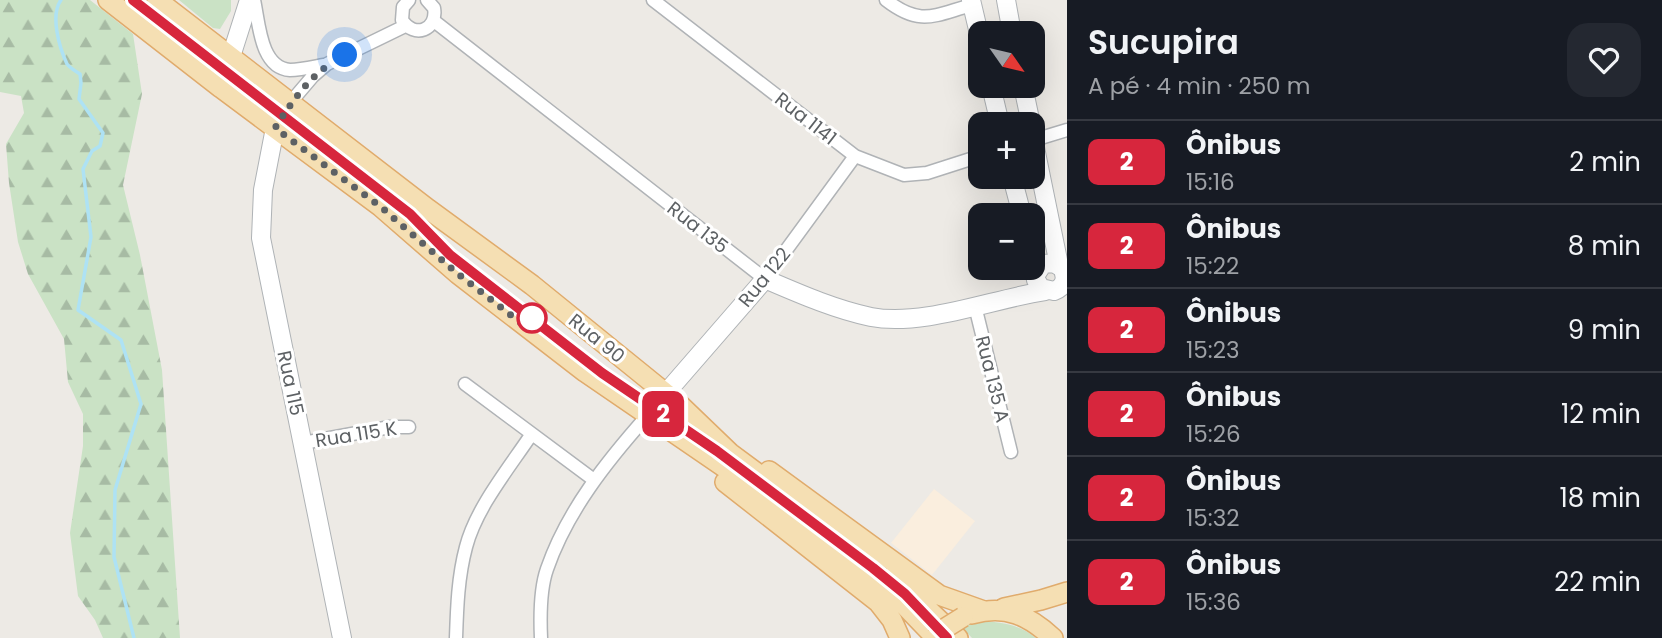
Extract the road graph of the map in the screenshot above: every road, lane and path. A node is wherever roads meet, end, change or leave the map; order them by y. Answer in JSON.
{"nodes":[{"id":1,"x":108,"y":0,"type":"edge"},
{"id":2,"x":157,"y":0,"type":"edge"},
{"id":3,"x":252,"y":0,"type":"edge"},
{"id":4,"x":426,"y":0,"type":"edge"},
{"id":5,"x":653,"y":0,"type":"edge"},
{"id":6,"x":886,"y":0,"type":"edge"},
{"id":7,"x":1006,"y":0,"type":"edge"},
{"id":8,"x":406,"y":1,"type":"edge"},
{"id":9,"x":972,"y":2,"type":"edge"},
{"id":10,"x":433,"y":21,"type":"junction"},
{"id":11,"x":976,"y":21,"type":"edge"},
{"id":12,"x":1010,"y":21,"type":"edge"},
{"id":13,"x":405,"y":26,"type":"junction"},
{"id":14,"x":230,"y":57,"type":"junction"},
{"id":15,"x":327,"y":64,"type":"junction"},
{"id":16,"x":221,"y":88,"type":"junction"},
{"id":17,"x":290,"y":103,"type":"junction"},
{"id":18,"x":275,"y":128,"type":"junction"},
{"id":19,"x":1067,"y":130,"type":"edge"},
{"id":20,"x":1045,"y":132,"type":"edge"},
{"id":21,"x":855,"y":156,"type":"junction"},
{"id":22,"x":968,"y":160,"type":"edge"},
{"id":23,"x":1040,"y":189,"type":"edge"},
{"id":24,"x":1052,"y":276,"type":"edge"},
{"id":25,"x":765,"y":279,"type":"junction"},
{"id":26,"x":975,"y":306,"type":"junction"},
{"id":27,"x":465,"y":384,"type":"dead end"},
{"id":28,"x":673,"y":399,"type":"junction"},
{"id":29,"x":647,"y":416,"type":"junction"},
{"id":30,"x":409,"y":427,"type":"dead end"},
{"id":31,"x":531,"y":435,"type":"junction"},
{"id":32,"x":303,"y":443,"type":"junction"},
{"id":33,"x":689,"y":443,"type":"junction"},
{"id":34,"x":1011,"y":452,"type":"dead end"},
{"id":35,"x":594,"y":480,"type":"junction"},
{"id":36,"x":1067,"y":592,"type":"edge"},
{"id":37,"x":988,"y":610,"type":"junction"},
{"id":38,"x":342,"y":638,"type":"edge"},
{"id":39,"x":456,"y":638,"type":"edge"},
{"id":40,"x":541,"y":638,"type":"edge"},
{"id":41,"x":900,"y":638,"type":"edge"},
{"id":42,"x":936,"y":638,"type":"edge"},
{"id":43,"x":958,"y":638,"type":"edge"},
{"id":44,"x":1054,"y":638,"type":"edge"}],
"edges":[{"from":1,"to":16,"type":"main road","name":"Rua 90"},
{"from":2,"to":14,"type":"main road","name":"Rua 90"},
{"from":3,"to":14,"type":"street"},
{"from":3,"to":15,"type":"street"},
{"from":4,"to":10,"type":"street"},
{"from":5,"to":21,"type":"street","name":"Rua 1141"},
{"from":6,"to":9,"type":"street"},
{"from":7,"to":12,"type":"street"},
{"from":8,"to":13,"type":"street"},
{"from":9,"to":11,"type":"street"},
{"from":10,"to":13,"type":"street"},
{"from":10,"to":25,"type":"street","name":"Rua 135"},
{"from":13,"to":15,"type":"street"},
{"from":14,"to":16,"type":"street"},
{"from":14,"to":17,"type":"main road","name":"Rua 90"},
{"from":15,"to":17,"type":"street"},
{"from":16,"to":18,"type":"main road","name":"Rua 90"},
{"from":17,"to":18,"type":"street"},
{"from":17,"to":28,"type":"main road","name":"Rua 90"},
{"from":18,"to":29,"type":"main road","name":"Rua 90"},
{"from":18,"to":32,"type":"street","name":"Rua 115"},
{"from":19,"to":20,"type":"street"},
{"from":21,"to":22,"type":"street","name":"Rua 1141"},
{"from":21,"to":25,"type":"street","name":"Rua 122"},
{"from":23,"to":24,"type":"street"},
{"from":24,"to":26,"type":"street","name":"Rua 135"},
{"from":25,"to":26,"type":"street","name":"Rua 135"},
{"from":25,"to":28,"type":"street","name":"Rua 122"},
{"from":26,"to":34,"type":"street","name":"Rua 135 A"},
{"from":27,"to":31,"type":"street"},
{"from":28,"to":37,"type":"main road"},
{"from":28,"to":43,"type":"main road","name":"Rua 90"},
{"from":29,"to":33,"type":"main road","name":"Rua 90"},
{"from":29,"to":35,"type":"street"},
{"from":30,"to":32,"type":"street","name":"Rua 115 K"},
{"from":31,"to":35,"type":"street"},
{"from":31,"to":39,"type":"street"},
{"from":32,"to":38,"type":"street","name":"Rua 115"},
{"from":33,"to":41,"type":"main road"},
{"from":33,"to":42,"type":"main road","name":"Rua 90"},
{"from":35,"to":40,"type":"street"},
{"from":36,"to":37,"type":"main road"},
{"from":37,"to":42,"type":"main road","bridge":true},
{"from":37,"to":44,"type":"main road"}]}
